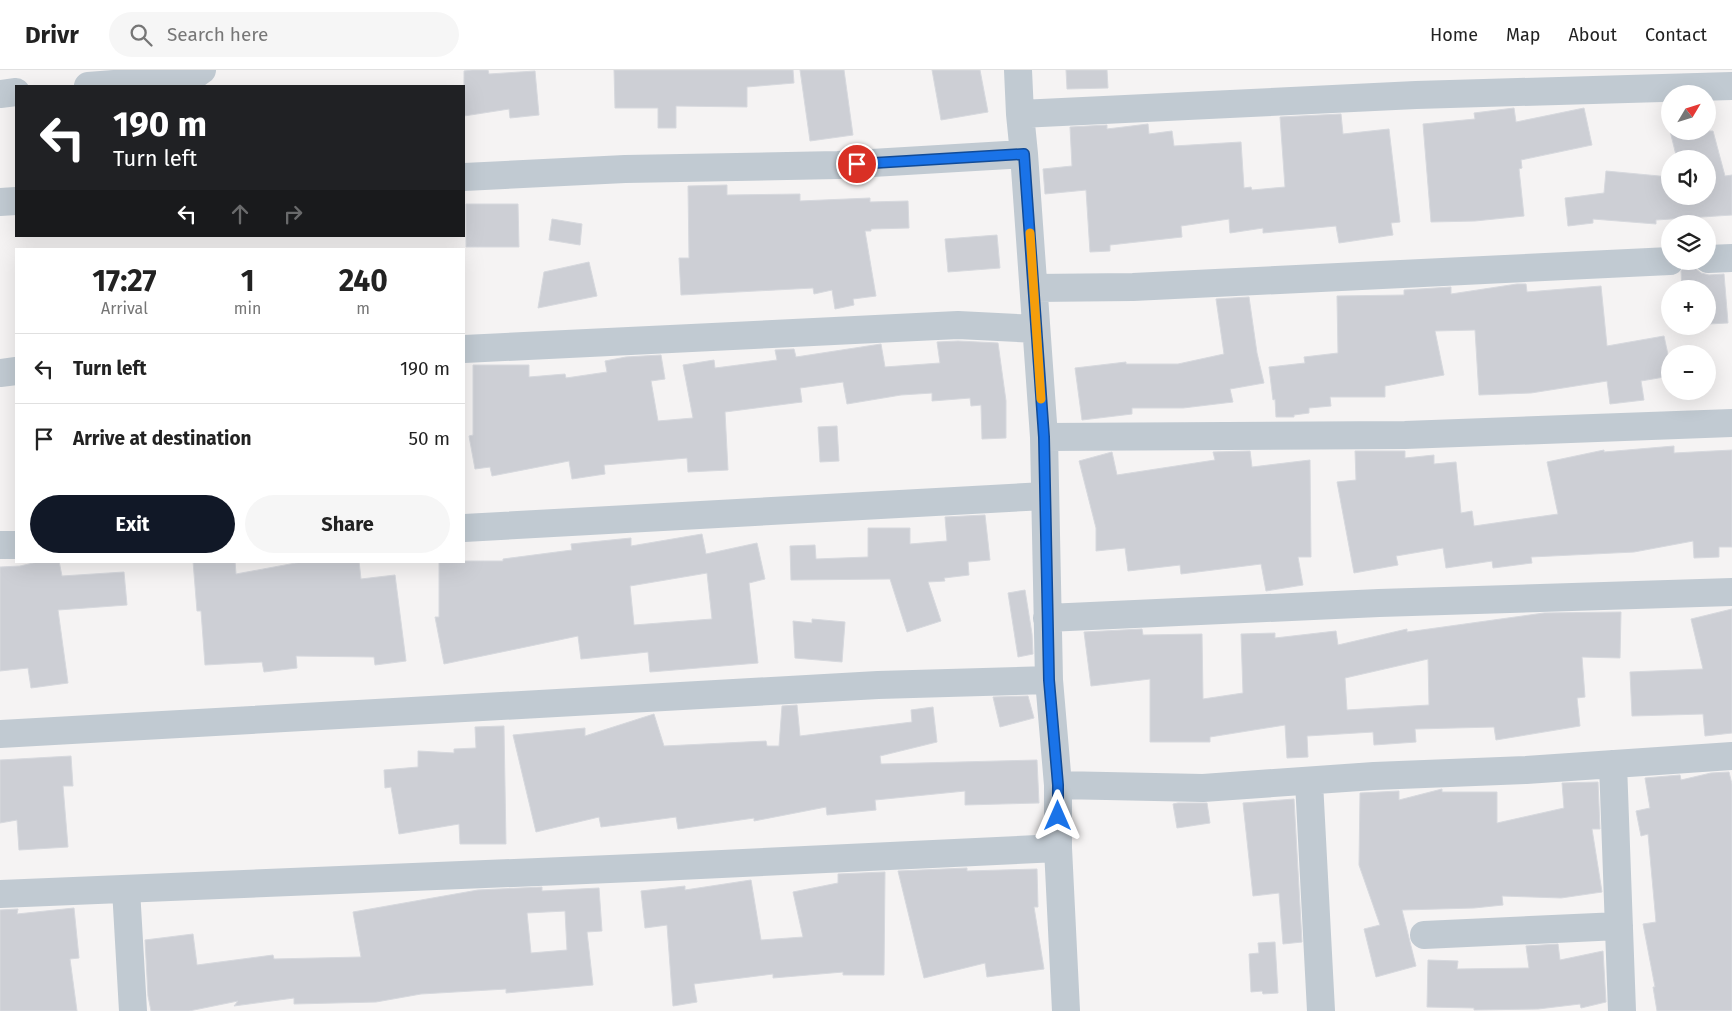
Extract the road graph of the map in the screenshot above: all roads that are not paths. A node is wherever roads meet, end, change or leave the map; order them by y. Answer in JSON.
{"nodes":[{"id":1,"x":202,"y":70,"type":"edge"},
{"id":2,"x":1018,"y":70,"type":"edge"},
{"id":3,"x":101,"y":85,"type":"edge"},
{"id":4,"x":1732,"y":86,"type":"edge"},
{"id":5,"x":15,"y":92,"type":"edge"},
{"id":6,"x":0,"y":94,"type":"edge"},
{"id":7,"x":1020,"y":114,"type":"junction"},
{"id":8,"x":1024,"y":154,"type":"junction"},
{"id":9,"x":465,"y":178,"type":"edge"},
{"id":10,"x":0,"y":202,"type":"edge"},
{"id":11,"x":15,"y":202,"type":"edge"},
{"id":12,"x":1732,"y":258,"type":"edge"},
{"id":13,"x":1716,"y":259,"type":"edge"},
{"id":14,"x":1661,"y":261,"type":"edge"},
{"id":15,"x":1034,"y":288,"type":"junction"},
{"id":16,"x":1036,"y":329,"type":"junction"},
{"id":17,"x":465,"y":349,"type":"edge"},
{"id":18,"x":15,"y":371,"type":"edge"},
{"id":19,"x":0,"y":373,"type":"edge"},
{"id":20,"x":1732,"y":423,"type":"edge"},
{"id":21,"x":1044,"y":437,"type":"junction"},
{"id":22,"x":1045,"y":496,"type":"junction"},
{"id":23,"x":465,"y":528,"type":"edge"},
{"id":24,"x":0,"y":545,"type":"edge"},
{"id":25,"x":15,"y":545,"type":"edge"},
{"id":26,"x":1732,"y":592,"type":"edge"},
{"id":27,"x":1047,"y":618,"type":"junction"},
{"id":28,"x":1049,"y":680,"type":"junction"},
{"id":29,"x":0,"y":734,"type":"edge"},
{"id":30,"x":1732,"y":756,"type":"edge"},
{"id":31,"x":1613,"y":764,"type":"junction"},
{"id":32,"x":1308,"y":782,"type":"junction"},
{"id":33,"x":1058,"y":785,"type":"junction"},
{"id":34,"x":1058,"y":848,"type":"junction"},
{"id":35,"x":126,"y":889,"type":"junction"},
{"id":36,"x":0,"y":894,"type":"edge"},
{"id":37,"x":1619,"y":926,"type":"junction"},
{"id":38,"x":1424,"y":935,"type":"dead end"},
{"id":39,"x":133,"y":1011,"type":"edge"},
{"id":40,"x":1066,"y":1011,"type":"edge"},
{"id":41,"x":1321,"y":1011,"type":"edge"},
{"id":42,"x":1622,"y":1011,"type":"edge"}],
"edges":[{"from":1,"to":3,"type":"street"},
{"from":2,"to":7,"type":"street"},
{"from":4,"to":7,"type":"street"},
{"from":5,"to":6,"type":"street"},
{"from":7,"to":8,"type":"street"},
{"from":8,"to":9,"type":"street"},
{"from":8,"to":15,"type":"street"},
{"from":10,"to":11,"type":"street"},
{"from":12,"to":13,"type":"street"},
{"from":14,"to":15,"type":"street"},
{"from":15,"to":16,"type":"street"},
{"from":16,"to":17,"type":"street"},
{"from":16,"to":21,"type":"street"},
{"from":18,"to":19,"type":"street"},
{"from":20,"to":21,"type":"street"},
{"from":21,"to":22,"type":"street"},
{"from":22,"to":23,"type":"street"},
{"from":22,"to":27,"type":"street"},
{"from":24,"to":25,"type":"street"},
{"from":26,"to":27,"type":"street"},
{"from":27,"to":28,"type":"street"},
{"from":28,"to":29,"type":"street"},
{"from":28,"to":33,"type":"street"},
{"from":30,"to":31,"type":"street"},
{"from":31,"to":32,"type":"street"},
{"from":31,"to":37,"type":"street"},
{"from":32,"to":33,"type":"street"},
{"from":32,"to":41,"type":"street"},
{"from":33,"to":34,"type":"street"},
{"from":34,"to":35,"type":"street"},
{"from":34,"to":40,"type":"street"},
{"from":35,"to":36,"type":"street"},
{"from":35,"to":39,"type":"street"},
{"from":37,"to":38,"type":"street"},
{"from":37,"to":42,"type":"street"}]}
